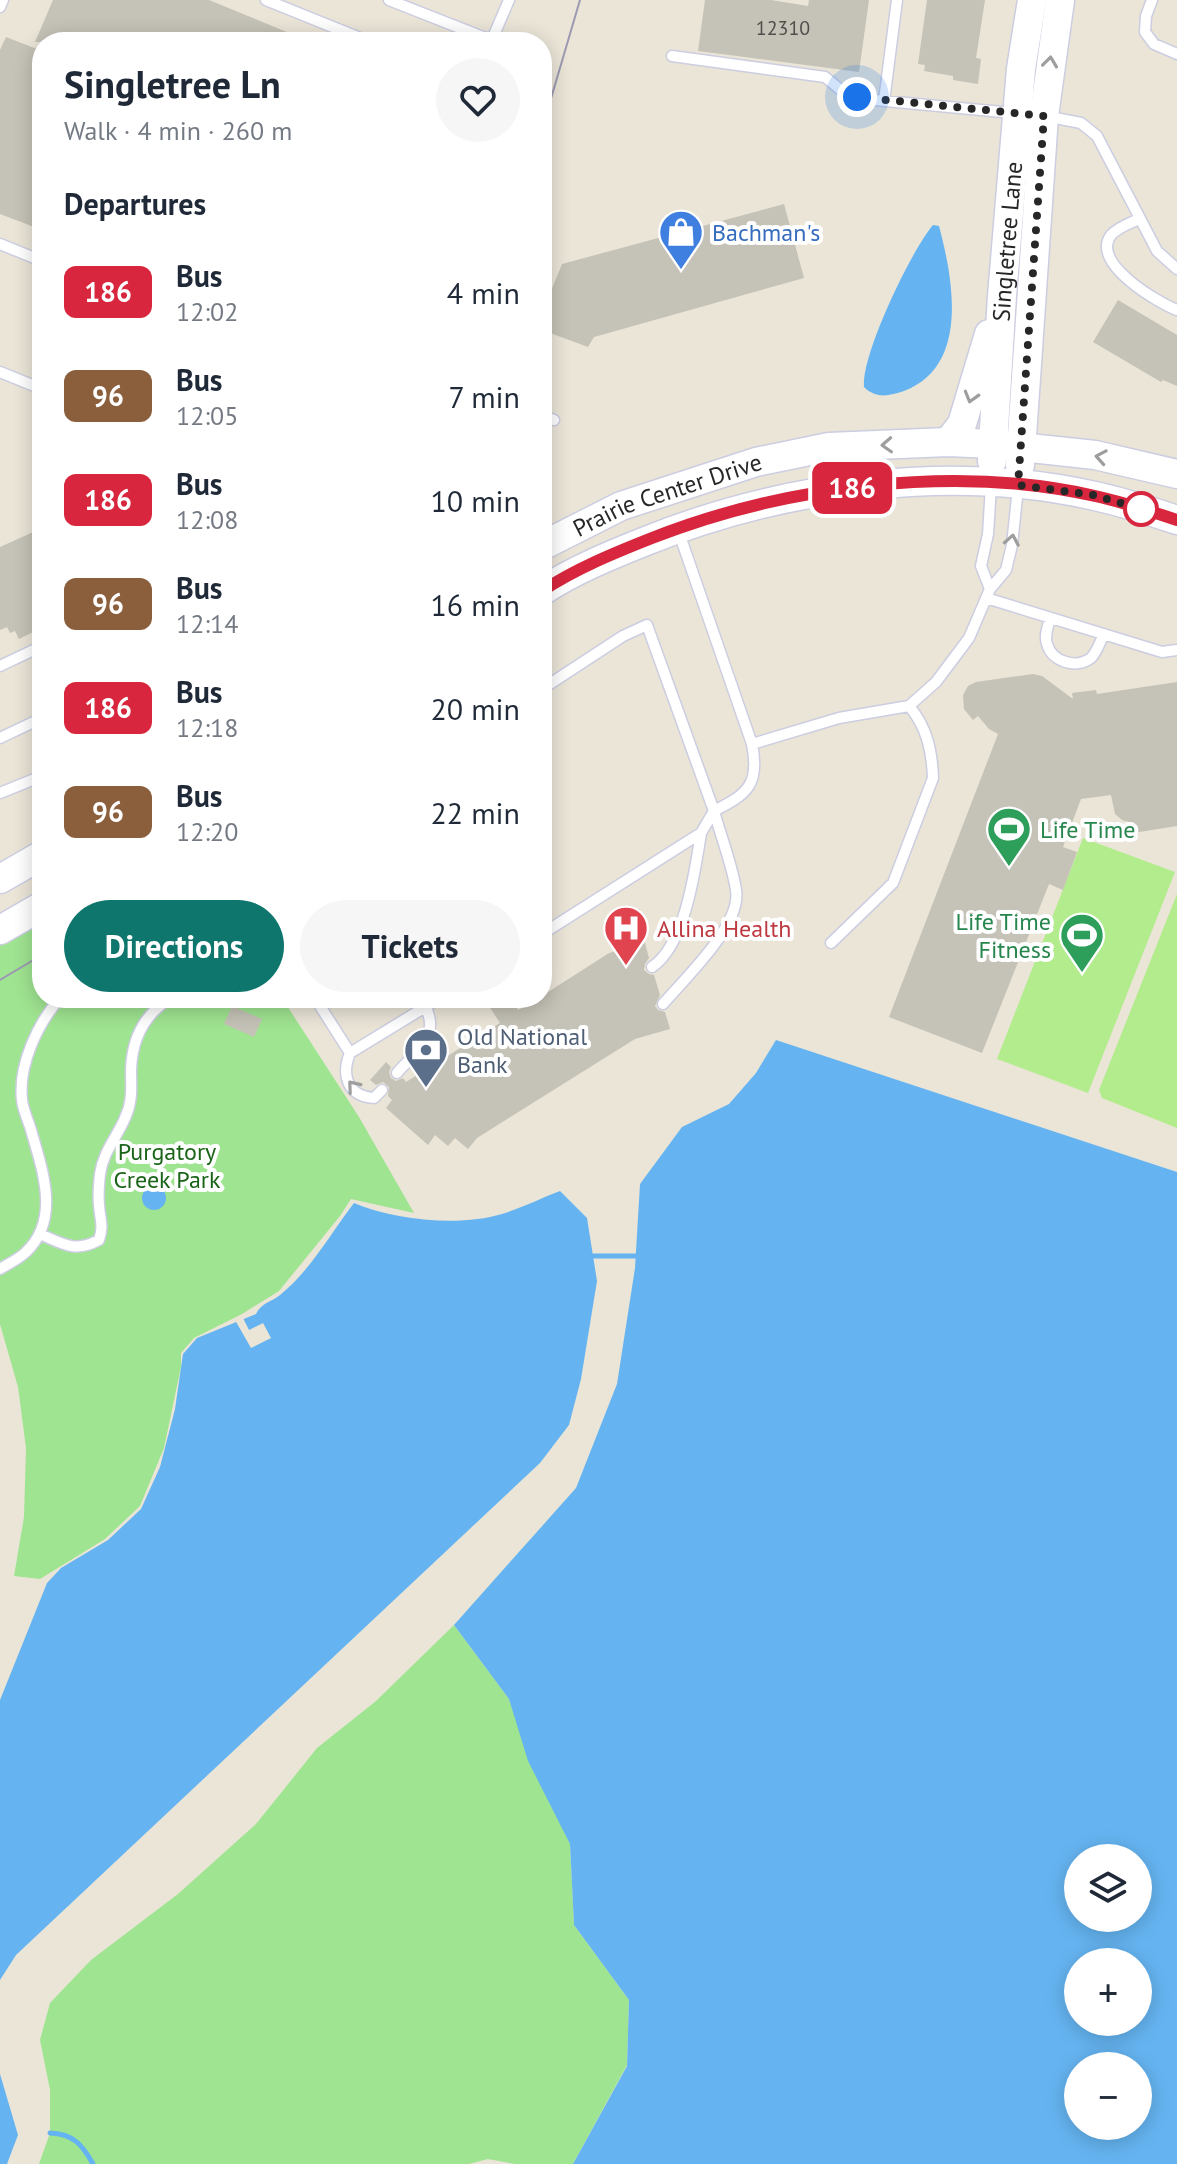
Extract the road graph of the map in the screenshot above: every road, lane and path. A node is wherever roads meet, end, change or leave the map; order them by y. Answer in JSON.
{"nodes":[{"id":1,"x":3,"y":0,"type":"edge"},
{"id":2,"x":266,"y":0,"type":"edge"},
{"id":3,"x":389,"y":0,"type":"edge"},
{"id":4,"x":509,"y":0,"type":"edge"},
{"id":5,"x":897,"y":0,"type":"edge"},
{"id":6,"x":1032,"y":0,"type":"edge"},
{"id":7,"x":1060,"y":0,"type":"edge"},
{"id":8,"x":1152,"y":0,"type":"edge"},
{"id":9,"x":0,"y":7,"type":"edge"},
{"id":10,"x":345,"y":32,"type":"edge"},
{"id":11,"x":470,"y":32,"type":"edge"},
{"id":12,"x":495,"y":32,"type":"edge"},
{"id":13,"x":1177,"y":54,"type":"edge"},
{"id":14,"x":672,"y":56,"type":"dead end"},
{"id":15,"x":884,"y":101,"type":"junction"},
{"id":16,"x":1031,"y":115,"type":"junction"},
{"id":17,"x":1139,"y":219,"type":"junction"},
{"id":18,"x":0,"y":244,"type":"edge"},
{"id":19,"x":32,"y":257,"type":"edge"},
{"id":20,"x":1177,"y":269,"type":"edge"},
{"id":21,"x":1002,"y":296,"type":"junction"},
{"id":22,"x":1177,"y":310,"type":"edge"},
{"id":23,"x":0,"y":372,"type":"edge"},
{"id":24,"x":32,"y":385,"type":"edge"},
{"id":25,"x":948,"y":442,"type":"junction"},
{"id":26,"x":993,"y":444,"type":"junction"},
{"id":27,"x":1022,"y":447,"type":"junction"},
{"id":28,"x":1177,"y":474,"type":"edge"},
{"id":29,"x":1005,"y":484,"type":"junction"},
{"id":30,"x":1177,"y":520,"type":"edge"},
{"id":31,"x":677,"y":528,"type":"junction"},
{"id":32,"x":552,"y":541,"type":"edge"},
{"id":33,"x":552,"y":586,"type":"edge"},
{"id":34,"x":988,"y":594,"type":"junction"},
{"id":35,"x":1050,"y":618,"type":"junction"},
{"id":36,"x":1104,"y":634,"type":"junction"},
{"id":37,"x":1177,"y":650,"type":"edge"},
{"id":38,"x":32,"y":651,"type":"edge"},
{"id":39,"x":0,"y":666,"type":"edge"},
{"id":40,"x":552,"y":682,"type":"edge"},
{"id":41,"x":909,"y":706,"type":"junction"},
{"id":42,"x":32,"y":723,"type":"edge"},
{"id":43,"x":0,"y":738,"type":"edge"},
{"id":44,"x":752,"y":744,"type":"junction"},
{"id":45,"x":32,"y":780,"type":"edge"},
{"id":46,"x":0,"y":793,"type":"edge"},
{"id":47,"x":714,"y":811,"type":"junction"},
{"id":48,"x":701,"y":833,"type":"junction"},
{"id":49,"x":32,"y":861,"type":"edge"},
{"id":50,"x":0,"y":879,"type":"edge"},
{"id":51,"x":32,"y":912,"type":"edge"},
{"id":52,"x":552,"y":928,"type":"edge"},
{"id":53,"x":0,"y":930,"type":"edge"},
{"id":54,"x":831,"y":943,"type":"dead end"},
{"id":55,"x":652,"y":967,"type":"dead end"},
{"id":56,"x":663,"y":1004,"type":"dead end"},
{"id":57,"x":51,"y":1008,"type":"edge"},
{"id":58,"x":156,"y":1008,"type":"edge"},
{"id":59,"x":321,"y":1008,"type":"edge"},
{"id":60,"x":426,"y":1008,"type":"joint"},
{"id":61,"x":350,"y":1053,"type":"junction"},
{"id":62,"x":397,"y":1073,"type":"dead end"},
{"id":63,"x":382,"y":1090,"type":"dead end"},
{"id":64,"x":40,"y":1234,"type":"junction"},
{"id":65,"x":0,"y":1269,"type":"edge"}],
"edges":[{"from":1,"to":9,"type":"lane"},
{"from":2,"to":10,"type":"lane"},
{"from":3,"to":11,"type":"lane"},
{"from":4,"to":12,"type":"lane"},
{"from":5,"to":15,"type":"lane"},
{"from":6,"to":16,"type":"main road","name":"Singletree Lane"},
{"from":16,"to":7,"type":"main road","name":"Singletree Lane","one_way":true},
{"from":8,"to":13,"type":"lane"},
{"from":14,"to":15,"type":"lane"},
{"from":15,"to":16,"type":"lane"},
{"from":16,"to":17,"type":"lane"},
{"from":16,"to":21,"type":"main road","name":"Singletree Lane"},
{"from":16,"to":27,"type":"main road","name":"Singletree Lane"},
{"from":17,"to":20,"type":"lane"},
{"from":17,"to":22,"type":"lane"},
{"from":18,"to":19,"type":"lane"},
{"from":21,"to":25,"type":"main road","one_way":true},
{"from":21,"to":26,"type":"main road","name":"Singletree Lane"},
{"from":23,"to":24,"type":"lane"},
{"from":25,"to":26,"type":"main road","name":"Prairie Center Drive"},
{"from":25,"to":32,"type":"main road","name":"Prairie Center Drive","one_way":true},
{"from":26,"to":27,"type":"main road","name":"Prairie Center Drive"},
{"from":26,"to":29,"type":"main road","name":"Singletree Lane"},
{"from":28,"to":27,"type":"main road","name":"Prairie Center Drive","one_way":true},
{"from":27,"to":29,"type":"main road","name":"Singletree Lane"},
{"from":29,"to":30,"type":"main road","name":"Prairie Center Drive"},
{"from":29,"to":31,"type":"main road","name":"Prairie Center Drive"},
{"from":29,"to":34,"type":"lane"},
{"from":34,"to":29,"type":"lane","one_way":true},
{"from":31,"to":33,"type":"main road","name":"Prairie Center Drive"},
{"from":31,"to":44,"type":"lane"},
{"from":34,"to":35,"type":"lane"},
{"from":34,"to":41,"type":"lane"},
{"from":35,"to":36,"type":"lane"},
{"from":35,"to":36,"type":"lane"},
{"from":36,"to":37,"type":"lane"},
{"from":38,"to":39,"type":"lane"},
{"from":40,"to":47,"type":"lane"},
{"from":41,"to":44,"type":"lane"},
{"from":41,"to":54,"type":"lane"},
{"from":42,"to":43,"type":"lane"},
{"from":44,"to":47,"type":"lane"},
{"from":45,"to":46,"type":"lane"},
{"from":47,"to":48,"type":"lane"},
{"from":47,"to":56,"type":"lane"},
{"from":48,"to":52,"type":"lane"},
{"from":48,"to":55,"type":"lane"},
{"from":49,"to":50,"type":"main road"},
{"from":51,"to":53,"type":"main road"},
{"from":57,"to":64,"type":"lane"},
{"from":58,"to":64,"type":"lane"},
{"from":59,"to":61,"type":"lane"},
{"from":60,"to":61,"type":"lane"},
{"from":60,"to":62,"type":"lane"},
{"from":63,"to":61,"type":"lane","one_way":true},
{"from":64,"to":65,"type":"lane"}]}
